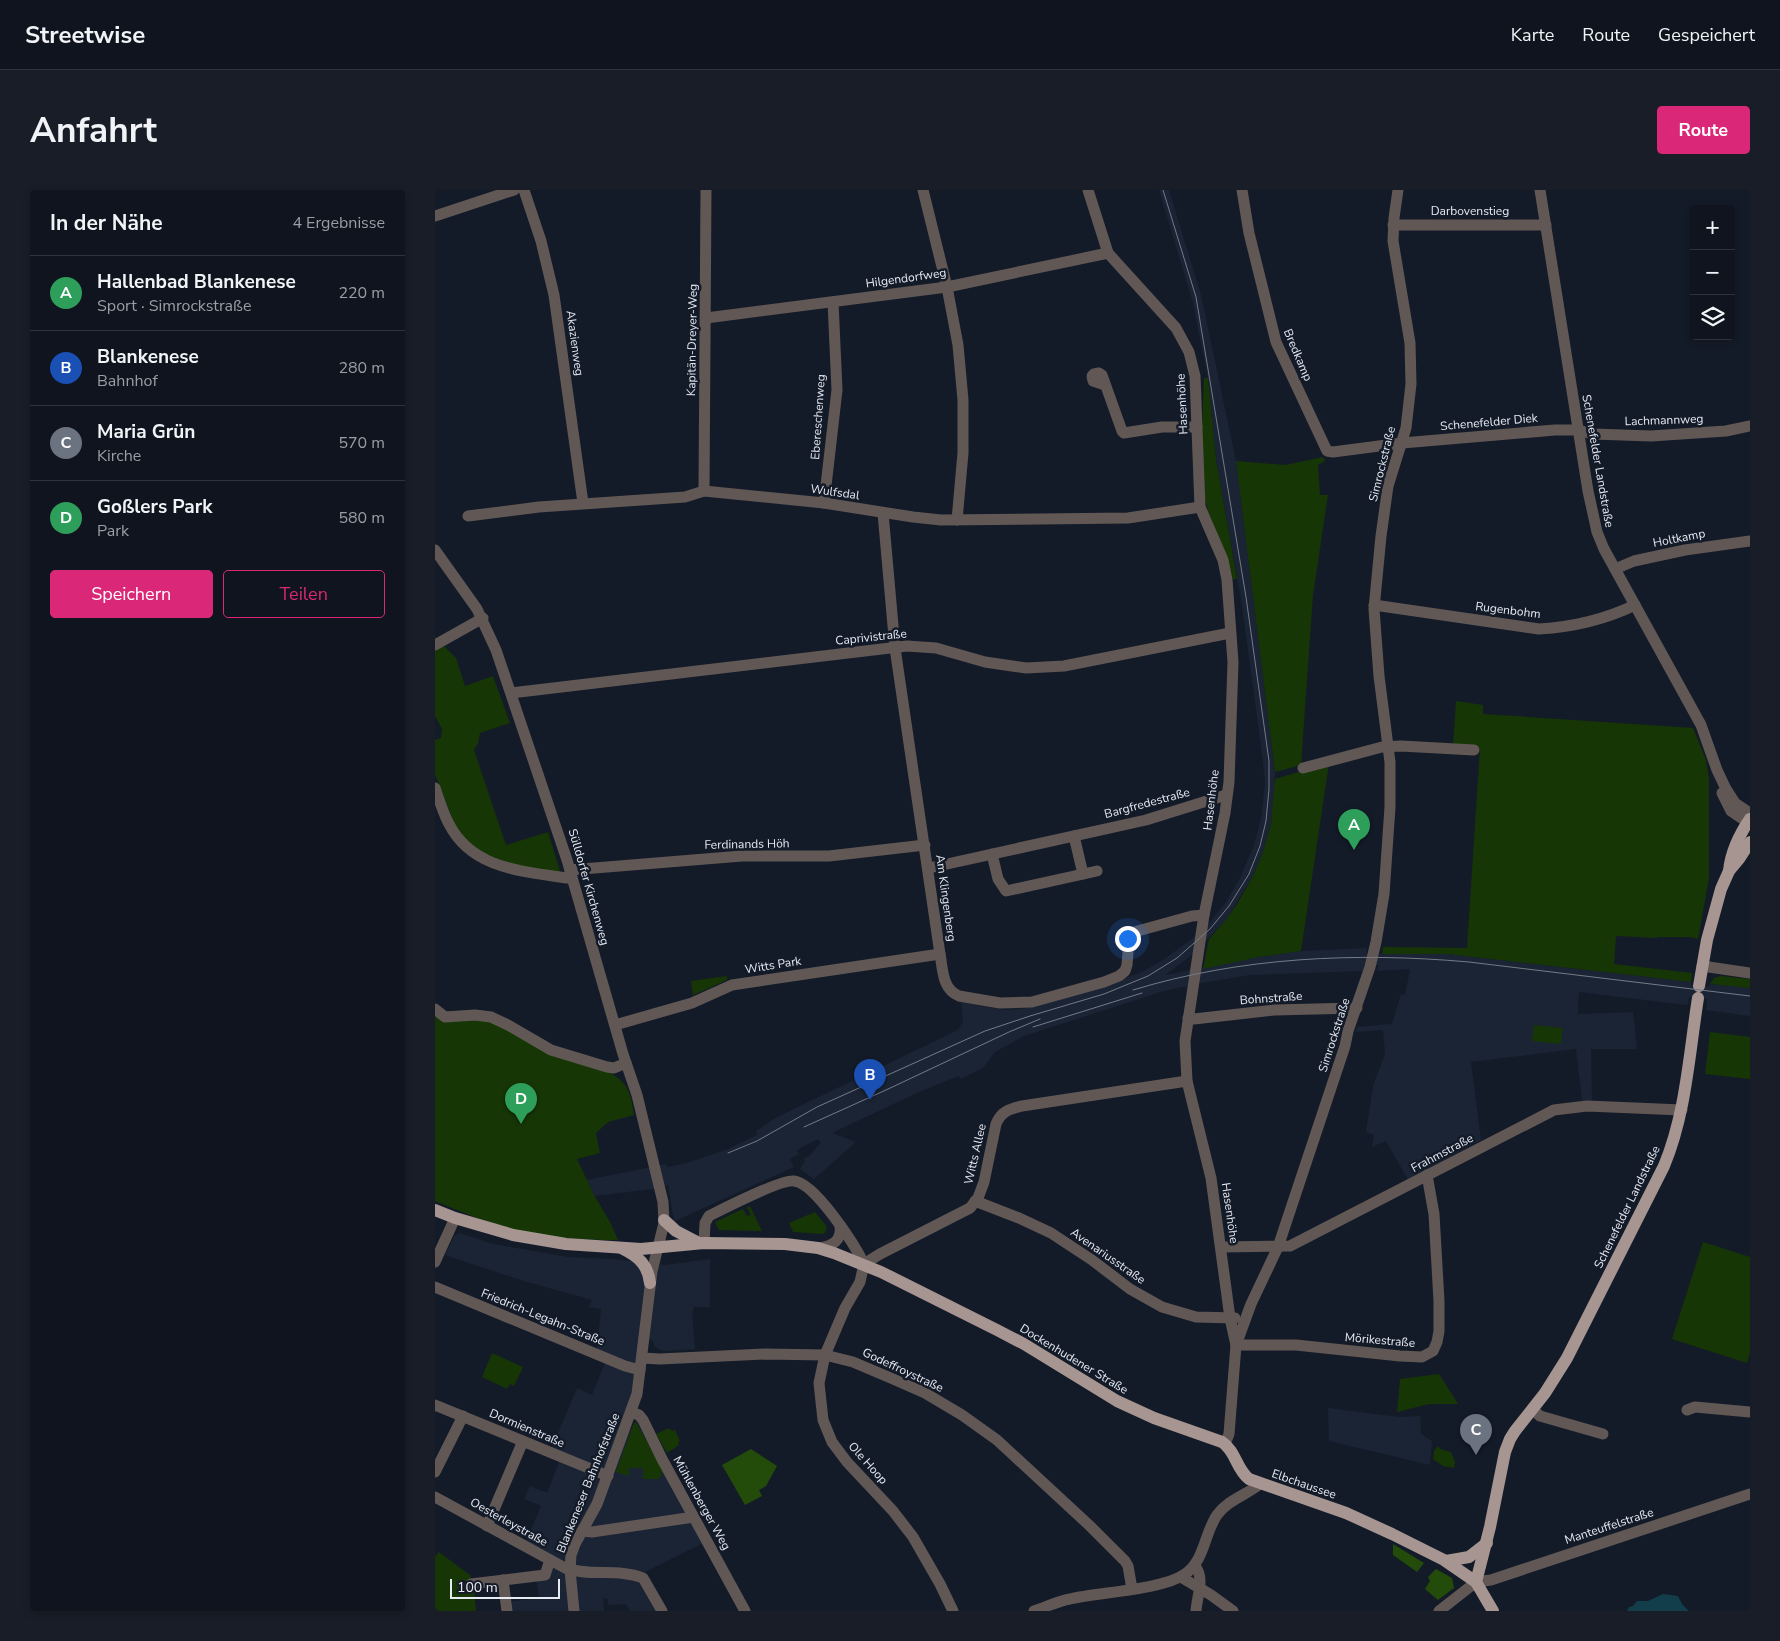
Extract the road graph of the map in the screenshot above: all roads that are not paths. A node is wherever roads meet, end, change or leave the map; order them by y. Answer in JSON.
{"nodes":[{"id":1,"x":514,"y":190,"type":"edge"},
{"id":2,"x":524,"y":190,"type":"edge"},
{"id":3,"x":706,"y":190,"type":"edge"},
{"id":4,"x":923,"y":190,"type":"edge"},
{"id":5,"x":1088,"y":190,"type":"edge"},
{"id":6,"x":1242,"y":190,"type":"edge"},
{"id":7,"x":1398,"y":190,"type":"edge"},
{"id":8,"x":1540,"y":190,"type":"edge"},
{"id":9,"x":435,"y":216,"type":"edge"},
{"id":10,"x":1393,"y":224,"type":"junction"},
{"id":11,"x":1546,"y":224,"type":"junction"},
{"id":12,"x":1108,"y":253,"type":"junction"},
{"id":13,"x":947,"y":286,"type":"junction"},
{"id":14,"x":833,"y":302,"type":"junction"},
{"id":15,"x":706,"y":318,"type":"junction"},
{"id":16,"x":1105,"y":385,"type":"dead end"},
{"id":17,"x":1750,"y":426,"type":"edge"},
{"id":18,"x":1197,"y":428,"type":"junction"},
{"id":19,"x":1578,"y":430,"type":"junction"},
{"id":20,"x":1402,"y":443,"type":"junction"},
{"id":21,"x":704,"y":491,"type":"junction"},
{"id":22,"x":583,"y":503,"type":"junction"},
{"id":23,"x":824,"y":504,"type":"junction"},
{"id":24,"x":1200,"y":507,"type":"junction"},
{"id":25,"x":883,"y":513,"type":"junction"},
{"id":26,"x":468,"y":516,"type":"dead end"},
{"id":27,"x":957,"y":520,"type":"junction"},
{"id":28,"x":1750,"y":541,"type":"edge"},
{"id":29,"x":435,"y":550,"type":"edge"},
{"id":30,"x":1615,"y":569,"type":"junction"},
{"id":31,"x":1374,"y":605,"type":"junction"},
{"id":32,"x":1635,"y":605,"type":"junction"},
{"id":33,"x":483,"y":618,"type":"junction"},
{"id":34,"x":1230,"y":633,"type":"junction"},
{"id":35,"x":435,"y":645,"type":"edge"},
{"id":36,"x":895,"y":648,"type":"junction"},
{"id":37,"x":511,"y":693,"type":"junction"},
{"id":38,"x":1388,"y":746,"type":"junction"},
{"id":39,"x":1474,"y":750,"type":"dead end"},
{"id":40,"x":1303,"y":768,"type":"dead end"},
{"id":41,"x":435,"y":788,"type":"edge"},
{"id":42,"x":1226,"y":795,"type":"junction"},
{"id":43,"x":1749,"y":820,"type":"edge"},
{"id":44,"x":1074,"y":836,"type":"junction"},
{"id":45,"x":1750,"y":842,"type":"edge"},
{"id":46,"x":925,"y":845,"type":"junction"},
{"id":47,"x":992,"y":854,"type":"junction"},
{"id":48,"x":929,"y":868,"type":"junction"},
{"id":49,"x":1097,"y":871,"type":"dead end"},
{"id":50,"x":1729,"y":871,"type":"junction"},
{"id":51,"x":571,"y":874,"type":"junction"},
{"id":52,"x":1083,"y":874,"type":"junction"},
{"id":53,"x":1204,"y":915,"type":"junction"},
{"id":54,"x":940,"y":954,"type":"junction"},
{"id":55,"x":1702,"y":966,"type":"junction"},
{"id":56,"x":1750,"y":973,"type":"edge"},
{"id":57,"x":1357,"y":1008,"type":"junction"},
{"id":58,"x":435,"y":1009,"type":"edge"},
{"id":59,"x":1188,"y":1018,"type":"junction"},
{"id":60,"x":615,"y":1025,"type":"junction"},
{"id":61,"x":626,"y":1063,"type":"junction"},
{"id":62,"x":1187,"y":1082,"type":"junction"},
{"id":63,"x":1682,"y":1110,"type":"junction"},
{"id":64,"x":1427,"y":1175,"type":"junction"},
{"id":65,"x":975,"y":1201,"type":"junction"},
{"id":66,"x":435,"y":1210,"type":"edge"},
{"id":67,"x":455,"y":1218,"type":"junction"},
{"id":68,"x":664,"y":1220,"type":"junction"},
{"id":69,"x":840,"y":1225,"type":"junction"},
{"id":70,"x":702,"y":1243,"type":"junction"},
{"id":71,"x":1221,"y":1247,"type":"junction"},
{"id":72,"x":1278,"y":1247,"type":"junction"},
{"id":73,"x":621,"y":1248,"type":"junction"},
{"id":74,"x":658,"y":1248,"type":"junction"},
{"id":75,"x":818,"y":1248,"type":"junction"},
{"id":76,"x":435,"y":1262,"type":"edge"},
{"id":77,"x":864,"y":1264,"type":"junction"},
{"id":78,"x":650,"y":1283,"type":"junction"},
{"id":79,"x":435,"y":1287,"type":"edge"},
{"id":80,"x":1230,"y":1318,"type":"junction"},
{"id":81,"x":1245,"y":1319,"type":"junction"},
{"id":82,"x":1236,"y":1344,"type":"junction"},
{"id":83,"x":825,"y":1355,"type":"junction"},
{"id":84,"x":642,"y":1358,"type":"junction"},
{"id":85,"x":640,"y":1370,"type":"junction"},
{"id":86,"x":435,"y":1405,"type":"edge"},
{"id":87,"x":1531,"y":1409,"type":"junction"},
{"id":88,"x":1687,"y":1410,"type":"dead end"},
{"id":89,"x":631,"y":1412,"type":"junction"},
{"id":90,"x":1750,"y":1412,"type":"edge"},
{"id":91,"x":463,"y":1416,"type":"junction"},
{"id":92,"x":1603,"y":1434,"type":"dead end"},
{"id":93,"x":523,"y":1441,"type":"junction"},
{"id":94,"x":1225,"y":1444,"type":"junction"},
{"id":95,"x":435,"y":1472,"type":"edge"},
{"id":96,"x":608,"y":1476,"type":"junction"},
{"id":97,"x":1260,"y":1484,"type":"junction"},
{"id":98,"x":1750,"y":1494,"type":"edge"},
{"id":99,"x":435,"y":1497,"type":"edge"},
{"id":100,"x":694,"y":1517,"type":"junction"},
{"id":101,"x":487,"y":1526,"type":"junction"},
{"id":102,"x":582,"y":1530,"type":"junction"},
{"id":103,"x":1487,"y":1543,"type":"junction"},
{"id":104,"x":550,"y":1560,"type":"junction"},
{"id":105,"x":1445,"y":1561,"type":"junction"},
{"id":106,"x":1195,"y":1566,"type":"junction"},
{"id":107,"x":570,"y":1570,"type":"junction"},
{"id":108,"x":1181,"y":1577,"type":"junction"},
{"id":109,"x":503,"y":1580,"type":"junction"},
{"id":110,"x":1476,"y":1582,"type":"junction"},
{"id":111,"x":471,"y":1584,"type":"dead end"},
{"id":112,"x":1132,"y":1588,"type":"junction"},
{"id":113,"x":1199,"y":1588,"type":"junction"},
{"id":114,"x":507,"y":1611,"type":"edge"},
{"id":115,"x":574,"y":1611,"type":"edge"},
{"id":116,"x":662,"y":1611,"type":"edge"},
{"id":117,"x":745,"y":1611,"type":"edge"},
{"id":118,"x":953,"y":1611,"type":"edge"},
{"id":119,"x":1034,"y":1611,"type":"edge"},
{"id":120,"x":1196,"y":1611,"type":"edge"},
{"id":121,"x":1233,"y":1611,"type":"edge"},
{"id":122,"x":1439,"y":1611,"type":"edge"},
{"id":123,"x":1493,"y":1611,"type":"edge"}],
"edges":[{"from":1,"to":9,"type":"street"},
{"from":2,"to":22,"type":"street","name":"Akazienweg"},
{"from":3,"to":15,"type":"street","name":"Kapitän-Dreyer-Weg"},
{"from":4,"to":13,"type":"street"},
{"from":5,"to":12,"type":"street","name":"Hasenhöhe"},
{"from":6,"to":20,"type":"street","name":"Bredkamp"},
{"from":7,"to":10,"type":"street","name":"Simrockstraße"},
{"from":8,"to":11,"type":"street","name":"Schenefelder Landstraße"},
{"from":10,"to":11,"type":"street","name":"Darbovenstieg"},
{"from":10,"to":20,"type":"street","name":"Simrockstraße"},
{"from":11,"to":19,"type":"street","name":"Schenefelder Landstraße"},
{"from":12,"to":13,"type":"street","name":"Hilgendorfweg"},
{"from":12,"to":18,"type":"street","name":"Hasenhöhe"},
{"from":13,"to":14,"type":"street","name":"Hilgendorfweg"},
{"from":13,"to":27,"type":"street"},
{"from":14,"to":15,"type":"street","name":"Hilgendorfweg"},
{"from":14,"to":23,"type":"street","name":"Ebereschenweg"},
{"from":15,"to":21,"type":"street","name":"Kapitän-Dreyer-Weg"},
{"from":16,"to":18,"type":"street"},
{"from":17,"to":19,"type":"street","name":"Lachmannweg"},
{"from":18,"to":24,"type":"street","name":"Hasenhöhe"},
{"from":19,"to":20,"type":"street","name":"Schenefelder Diek"},
{"from":19,"to":30,"type":"street","name":"Schenefelder Landstraße"},
{"from":20,"to":31,"type":"street","name":"Simrockstraße"},
{"from":21,"to":22,"type":"street","name":"Wulfsdal"},
{"from":21,"to":23,"type":"street","name":"Wulfsdal"},
{"from":22,"to":26,"type":"street","name":"Wulfsdal"},
{"from":23,"to":25,"type":"street","name":"Wulfsdal"},
{"from":24,"to":27,"type":"street","name":"Wulfsdal"},
{"from":24,"to":34,"type":"street","name":"Hasenhöhe"},
{"from":25,"to":27,"type":"street","name":"Wulfsdal"},
{"from":25,"to":36,"type":"street","name":"Am Klingenberg"},
{"from":28,"to":30,"type":"street","name":"Holtkamp"},
{"from":29,"to":33,"type":"street","name":"Sülldorfer Kirchenweg"},
{"from":30,"to":32,"type":"street","name":"Schenefelder Landstraße"},
{"from":31,"to":32,"type":"street","name":"Rugenbohm"},
{"from":31,"to":38,"type":"street","name":"Simrockstraße"},
{"from":32,"to":43,"type":"street","name":"Schenefelder Landstraße"},
{"from":33,"to":35,"type":"street"},
{"from":33,"to":37,"type":"street","name":"Sülldorfer Kirchenweg"},
{"from":34,"to":36,"type":"street","name":"Caprivistraße"},
{"from":34,"to":42,"type":"street","name":"Hasenhöhe"},
{"from":36,"to":37,"type":"street","name":"Caprivistraße"},
{"from":36,"to":46,"type":"street","name":"Am Klingenberg"},
{"from":37,"to":51,"type":"street","name":"Sülldorfer Kirchenweg"},
{"from":38,"to":39,"type":"street"},
{"from":38,"to":40,"type":"street"},
{"from":38,"to":57,"type":"street","name":"Simrockstraße"},
{"from":41,"to":51,"type":"street","name":"Ferdinands Höh"},
{"from":42,"to":44,"type":"street","name":"Bargfredestraße"},
{"from":42,"to":53,"type":"street","name":"Hasenhöhe"},
{"from":43,"to":50,"type":"main road"},
{"from":44,"to":47,"type":"street","name":"Bargfredestraße"},
{"from":44,"to":52,"type":"street"},
{"from":45,"to":50,"type":"main road"},
{"from":46,"to":48,"type":"street","name":"Am Klingenberg"},
{"from":46,"to":51,"type":"street","name":"Ferdinands Höh"},
{"from":47,"to":48,"type":"street","name":"Bargfredestraße"},
{"from":47,"to":52,"type":"street"},
{"from":48,"to":54,"type":"street","name":"Am Klingenberg"},
{"from":49,"to":52,"type":"street"},
{"from":50,"to":55,"type":"main road","name":"Schenefelder Landstraße"},
{"from":51,"to":60,"type":"street","name":"Sülldorfer Kirchenweg"},
{"from":53,"to":54,"type":"street","name":"Am Klingenberg"},
{"from":53,"to":59,"type":"street","name":"Hasenhöhe"},
{"from":54,"to":60,"type":"street","name":"Witts Park"},
{"from":55,"to":56,"type":"street"},
{"from":55,"to":63,"type":"main road","name":"Schenefelder Landstraße"},
{"from":57,"to":59,"type":"street","name":"Bohnstraße"},
{"from":57,"to":72,"type":"street","name":"Simrockstraße"},
{"from":58,"to":61,"type":"street"},
{"from":59,"to":62,"type":"street","name":"Hasenhöhe"},
{"from":60,"to":61,"type":"street","name":"Sülldorfer Kirchenweg"},
{"from":61,"to":68,"type":"street","name":"Sülldorfer Kirchenweg"},
{"from":62,"to":65,"type":"street","name":"Witts Allee"},
{"from":62,"to":71,"type":"street","name":"Hasenhöhe"},
{"from":63,"to":64,"type":"street","name":"Frahmstraße"},
{"from":63,"to":87,"type":"main road","name":"Schenefelder Landstraße"},
{"from":64,"to":72,"type":"street","name":"Frahmstraße"},
{"from":64,"to":82,"type":"street","name":"Mörikestraße"},
{"from":65,"to":77,"type":"street","name":"Witts Allee"},
{"from":65,"to":80,"type":"street","name":"Avenariusstraße"},
{"from":66,"to":67,"type":"main road","name":"Dockenhudener Straße"},
{"from":67,"to":73,"type":"main road","name":"Dockenhudener Straße"},
{"from":67,"to":76,"type":"street"},
{"from":68,"to":70,"type":"main road"},
{"from":68,"to":74,"type":"street","name":"Sülldorfer Kirchenweg"},
{"from":69,"to":70,"type":"street"},
{"from":69,"to":75,"type":"street"},
{"from":69,"to":77,"type":"street"},
{"from":70,"to":74,"type":"main road","name":"Dockenhudener Straße"},
{"from":70,"to":75,"type":"main road","name":"Dockenhudener Straße"},
{"from":71,"to":72,"type":"street","name":"Frahmstraße"},
{"from":71,"to":80,"type":"street","name":"Hasenhöhe"},
{"from":72,"to":81,"type":"street","name":"Simrockstraße"},
{"from":73,"to":74,"type":"main road","name":"Dockenhudener Straße"},
{"from":73,"to":78,"type":"main road"},
{"from":74,"to":78,"type":"street","name":"Blankeneser Bahnhofstraße"},
{"from":75,"to":77,"type":"main road","name":"Dockenhudener Straße"},
{"from":77,"to":83,"type":"street","name":"Ole Hoop"},
{"from":77,"to":94,"type":"main road","name":"Dockenhudener Straße"},
{"from":78,"to":84,"type":"street","name":"Blankeneser Bahnhofstraße"},
{"from":79,"to":85,"type":"street","name":"Friedrich-Legahn-Straße"},
{"from":80,"to":81,"type":"street"},
{"from":80,"to":82,"type":"street","name":"Hasenhöhe"},
{"from":81,"to":82,"type":"street","name":"Simrockstraße"},
{"from":82,"to":94,"type":"street","name":"Hasenhöhe"},
{"from":83,"to":84,"type":"street","name":"Godeffroystraße"},
{"from":83,"to":112,"type":"street","name":"Godeffroystraße"},
{"from":83,"to":118,"type":"street","name":"Ole Hoop"},
{"from":84,"to":85,"type":"street","name":"Blankeneser Bahnhofstraße"},
{"from":85,"to":89,"type":"street","name":"Blankeneser Bahnhofstraße"},
{"from":86,"to":91,"type":"street","name":"Dormienstraße"},
{"from":87,"to":92,"type":"street"},
{"from":87,"to":103,"type":"main road","name":"Schenefelder Landstraße"},
{"from":88,"to":90,"type":"street"},
{"from":89,"to":96,"type":"street","name":"Blankeneser Bahnhofstraße"},
{"from":89,"to":100,"type":"street","name":"Mühlenberger Weg"},
{"from":91,"to":93,"type":"street","name":"Dormienstraße"},
{"from":91,"to":95,"type":"street"},
{"from":93,"to":96,"type":"street","name":"Dormienstraße"},
{"from":93,"to":101,"type":"street"},
{"from":94,"to":97,"type":"main road"},
{"from":96,"to":102,"type":"street","name":"Blankeneser Bahnhofstraße"},
{"from":97,"to":105,"type":"main road","name":"Elbchaussee"},
{"from":97,"to":106,"type":"street","name":"Elbchaussee"},
{"from":98,"to":110,"type":"street","name":"Manteuffelstraße"},
{"from":99,"to":101,"type":"street","name":"Oesterleystraße"},
{"from":100,"to":102,"type":"street"},
{"from":100,"to":117,"type":"street","name":"Mühlenberger Weg"},
{"from":101,"to":104,"type":"street","name":"Oesterleystraße"},
{"from":102,"to":107,"type":"street","name":"Blankeneser Bahnhofstraße"},
{"from":103,"to":105,"type":"main road"},
{"from":103,"to":110,"type":"main road","name":"Schenefelder Landstraße"},
{"from":104,"to":107,"type":"street","name":"Oesterleystraße"},
{"from":104,"to":109,"type":"street"},
{"from":105,"to":110,"type":"main road","name":"Elbchaussee"},
{"from":106,"to":108,"type":"street","name":"Elbchaussee"},
{"from":106,"to":113,"type":"street"},
{"from":107,"to":115,"type":"street","name":"Blankeneser Bahnhofstraße"},
{"from":107,"to":116,"type":"street"},
{"from":108,"to":112,"type":"street","name":"Elbchaussee"},
{"from":108,"to":113,"type":"street"},
{"from":109,"to":111,"type":"street"},
{"from":109,"to":114,"type":"street"},
{"from":110,"to":122,"type":"street"},
{"from":110,"to":123,"type":"main road","name":"Elbchaussee"},
{"from":112,"to":119,"type":"street","name":"Elbchaussee"},
{"from":113,"to":120,"type":"street"},
{"from":113,"to":121,"type":"street"}]}
